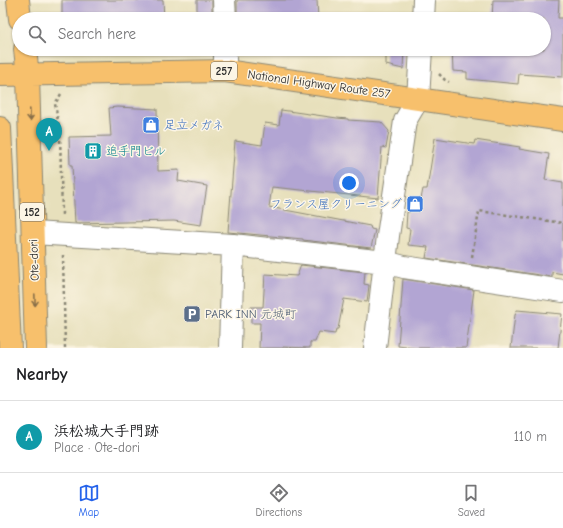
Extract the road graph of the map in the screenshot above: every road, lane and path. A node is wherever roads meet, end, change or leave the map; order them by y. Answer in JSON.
{"nodes":[{"id":1,"x":18,"y":0,"type":"edge"},
{"id":2,"x":224,"y":0,"type":"edge"},
{"id":3,"x":424,"y":0,"type":"edge"},
{"id":4,"x":19,"y":12,"type":"edge"},
{"id":5,"x":225,"y":12,"type":"edge"},
{"id":6,"x":423,"y":12,"type":"edge"},
{"id":7,"x":26,"y":56,"type":"edge"},
{"id":8,"x":225,"y":56,"type":"edge"},
{"id":9,"x":421,"y":56,"type":"edge"},
{"id":10,"x":226,"y":71,"type":"junction"},
{"id":11,"x":0,"y":75,"type":"edge"},
{"id":12,"x":28,"y":76,"type":"junction"},
{"id":13,"x":64,"y":90,"type":"dead end"},
{"id":14,"x":418,"y":99,"type":"junction"},
{"id":15,"x":563,"y":120,"type":"edge"},
{"id":16,"x":0,"y":128,"type":"edge"},
{"id":17,"x":62,"y":219,"type":"dead end"},
{"id":18,"x":563,"y":223,"type":"edge"},
{"id":19,"x":33,"y":233,"type":"junction"},
{"id":20,"x":233,"y":245,"type":"junction"},
{"id":21,"x":63,"y":252,"type":"dead end"},
{"id":22,"x":385,"y":262,"type":"junction"},
{"id":23,"x":469,"y":276,"type":"junction"},
{"id":24,"x":563,"y":291,"type":"edge"},
{"id":25,"x":10,"y":348,"type":"edge"},
{"id":26,"x":36,"y":348,"type":"edge"},
{"id":27,"x":65,"y":348,"type":"edge"},
{"id":28,"x":230,"y":348,"type":"edge"},
{"id":29,"x":374,"y":348,"type":"edge"}],
"edges":[{"from":1,"to":4,"type":"highway"},
{"from":2,"to":5,"type":"street"},
{"from":3,"to":6,"type":"street"},
{"from":7,"to":12,"type":"highway"},
{"from":8,"to":10,"type":"street"},
{"from":9,"to":14,"type":"street"},
{"from":10,"to":12,"type":"highway","name":"National Highway Route 257","number":"257"},
{"from":10,"to":14,"type":"highway","name":"National Highway Route 257","number":"257"},
{"from":11,"to":12,"type":"highway","name":"National Highway Route 257"},
{"from":12,"to":19,"type":"highway","name":"Ote-dori","number":"152","one_way":true},
{"from":13,"to":17,"type":"path"},
{"from":14,"to":15,"type":"highway","name":"National Highway Route 257","number":"257"},
{"from":14,"to":22,"type":"street"},
{"from":16,"to":25,"type":"highway","number":"152"},
{"from":18,"to":23,"type":"path"},
{"from":19,"to":20,"type":"street"},
{"from":19,"to":26,"type":"highway","name":"Ote-dori","number":"152","one_way":true},
{"from":20,"to":22,"type":"street"},
{"from":20,"to":28,"type":"street"},
{"from":21,"to":27,"type":"path"},
{"from":22,"to":23,"type":"street"},
{"from":22,"to":29,"type":"street"},
{"from":23,"to":24,"type":"street"}]}
